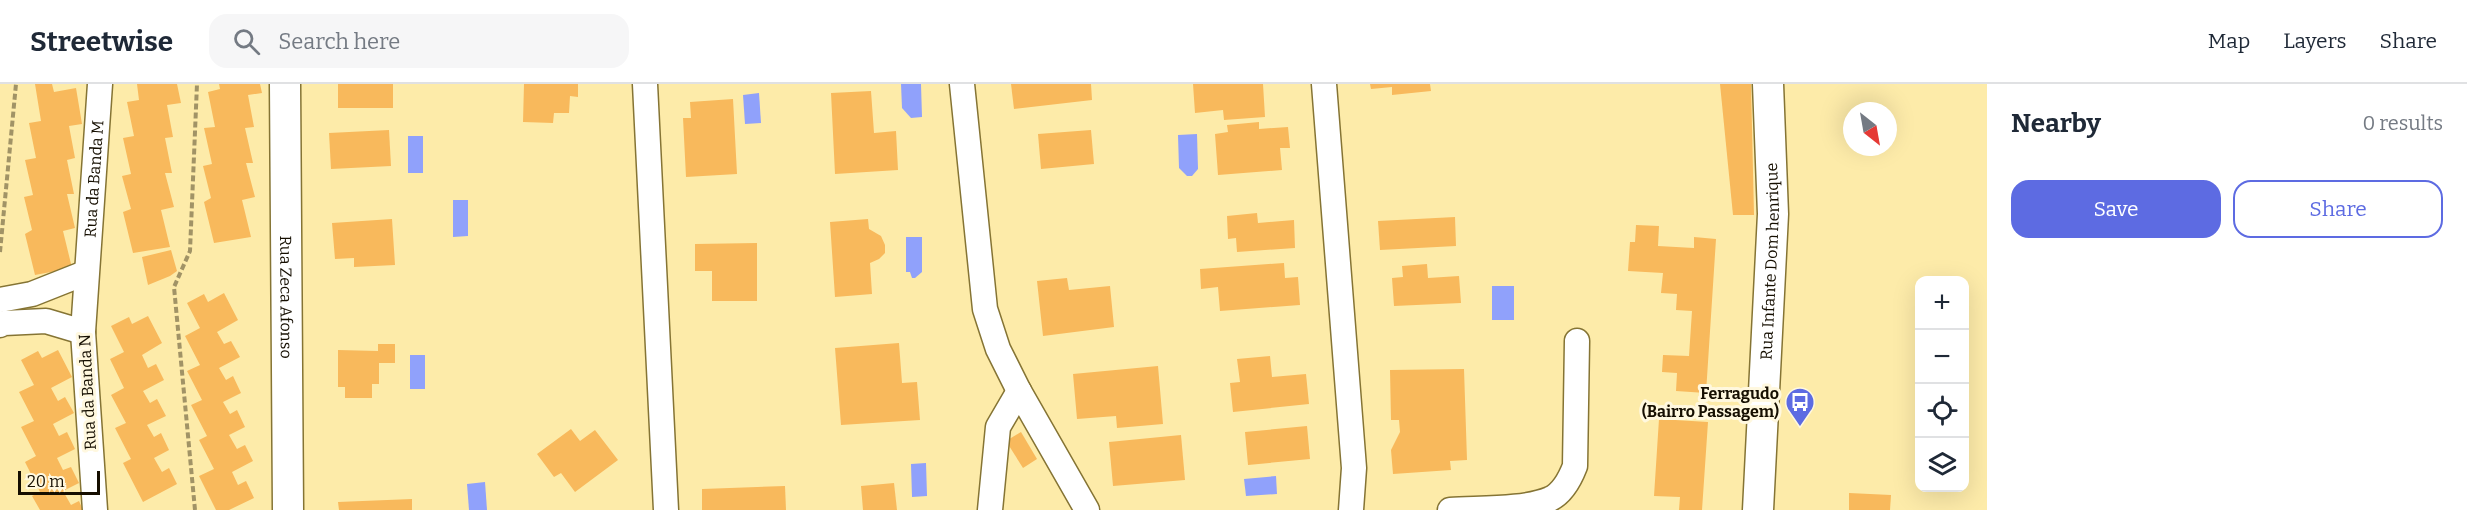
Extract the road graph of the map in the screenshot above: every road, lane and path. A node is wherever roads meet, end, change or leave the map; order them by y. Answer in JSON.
{"nodes":[{"id":1,"x":16,"y":84,"type":"edge"},
{"id":2,"x":100,"y":84,"type":"edge"},
{"id":3,"x":197,"y":84,"type":"edge"},
{"id":4,"x":285,"y":84,"type":"edge"},
{"id":5,"x":645,"y":84,"type":"edge"},
{"id":6,"x":963,"y":84,"type":"edge"},
{"id":7,"x":1324,"y":84,"type":"edge"},
{"id":8,"x":1768,"y":84,"type":"edge"},
{"id":9,"x":0,"y":252,"type":"edge"},
{"id":10,"x":85,"y":273,"type":"junction"},
{"id":11,"x":0,"y":300,"type":"edge"},
{"id":12,"x":0,"y":325,"type":"edge"},
{"id":13,"x":82,"y":332,"type":"junction"},
{"id":14,"x":1577,"y":341,"type":"dead end"},
{"id":15,"x":1019,"y":391,"type":"junction"},
{"id":16,"x":95,"y":510,"type":"edge"},
{"id":17,"x":195,"y":510,"type":"edge"},
{"id":18,"x":288,"y":510,"type":"edge"},
{"id":19,"x":666,"y":510,"type":"edge"},
{"id":20,"x":990,"y":510,"type":"edge"},
{"id":21,"x":1087,"y":510,"type":"edge"},
{"id":22,"x":1352,"y":510,"type":"edge"},
{"id":23,"x":1450,"y":510,"type":"edge"},
{"id":24,"x":1758,"y":510,"type":"edge"}],
"edges":[{"from":1,"to":9,"type":"path"},
{"from":2,"to":10,"type":"street","name":"Rua da Banda M"},
{"from":3,"to":17,"type":"path"},
{"from":4,"to":18,"type":"street","name":"Rua Zeca Afonso"},
{"from":5,"to":19,"type":"street"},
{"from":6,"to":15,"type":"street"},
{"from":7,"to":22,"type":"street"},
{"from":8,"to":24,"type":"street","name":"Rua Infante Dom henrique"},
{"from":10,"to":11,"type":"street"},
{"from":10,"to":13,"type":"street","name":"Rua da Banda N"},
{"from":12,"to":13,"type":"street"},
{"from":13,"to":16,"type":"street","name":"Rua da Banda N"},
{"from":14,"to":23,"type":"street"},
{"from":15,"to":20,"type":"street"},
{"from":15,"to":21,"type":"street"}]}
